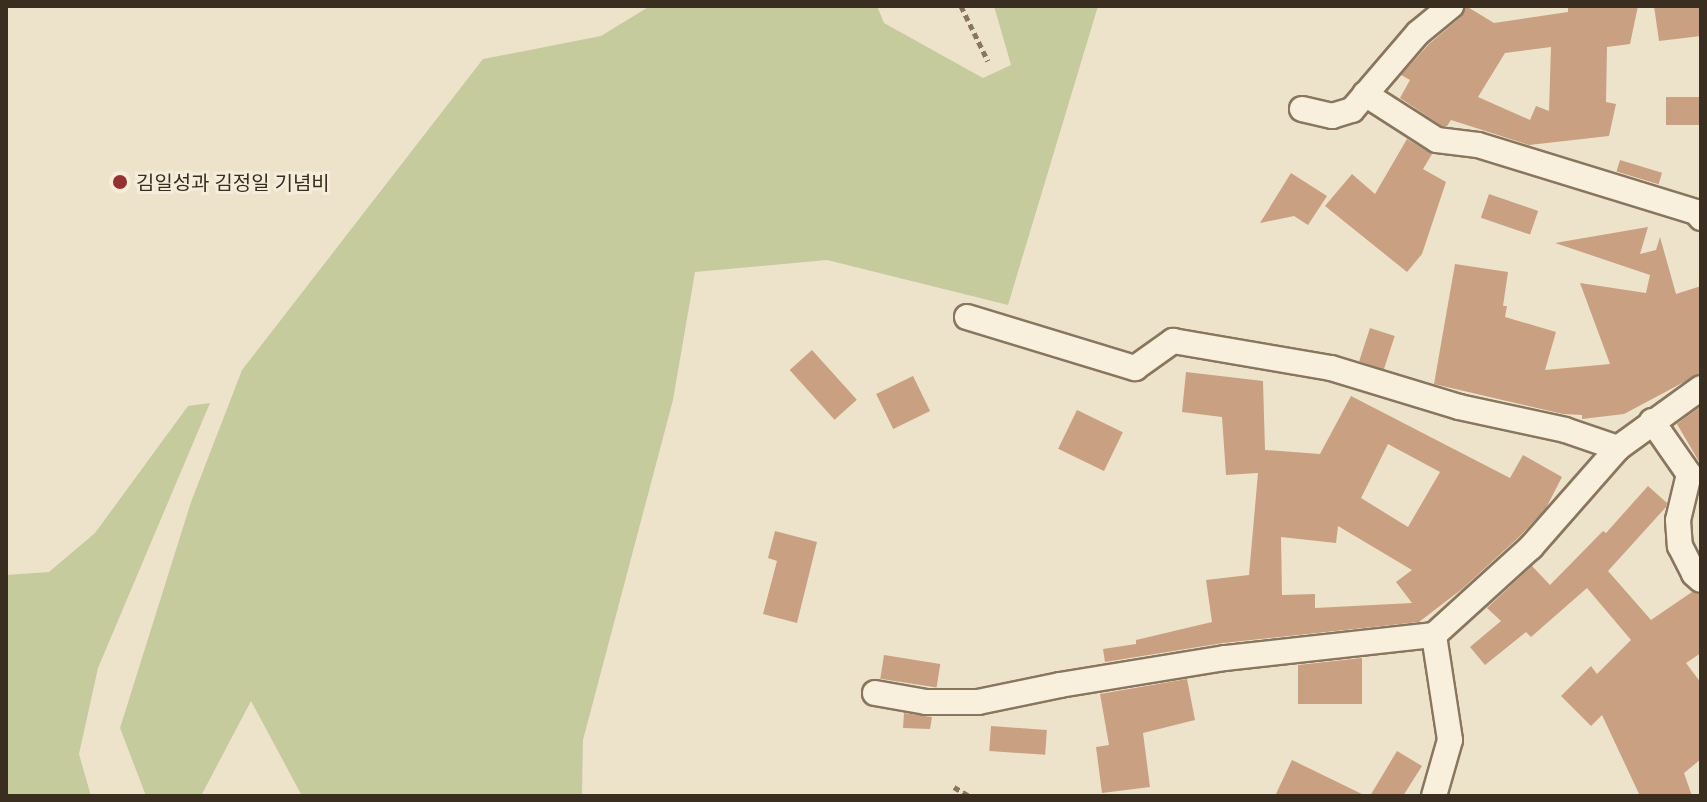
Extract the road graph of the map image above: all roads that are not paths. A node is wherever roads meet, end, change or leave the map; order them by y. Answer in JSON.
{"nodes":[{"id":1,"x":1451,"y":6,"type":"edge"},
{"id":2,"x":1365,"y":94,"type":"junction"},
{"id":3,"x":1302,"y":109,"type":"dead end"},
{"id":4,"x":1701,"y":218,"type":"edge"},
{"id":5,"x":967,"y":317,"type":"dead end"},
{"id":6,"x":1701,"y":388,"type":"edge"},
{"id":7,"x":1652,"y":421,"type":"junction"},
{"id":8,"x":1618,"y":448,"type":"junction"},
{"id":9,"x":1701,"y":580,"type":"edge"},
{"id":10,"x":1434,"y":635,"type":"junction"},
{"id":11,"x":875,"y":693,"type":"dead end"},
{"id":12,"x":1434,"y":796,"type":"edge"}],
"edges":[{"from":1,"to":2,"type":"street"},
{"from":2,"to":3,"type":"street"},
{"from":2,"to":4,"type":"street"},
{"from":5,"to":8,"type":"street"},
{"from":6,"to":7,"type":"street"},
{"from":7,"to":8,"type":"street"},
{"from":7,"to":9,"type":"street"},
{"from":8,"to":10,"type":"street"},
{"from":10,"to":11,"type":"street"},
{"from":10,"to":12,"type":"street"}]}
